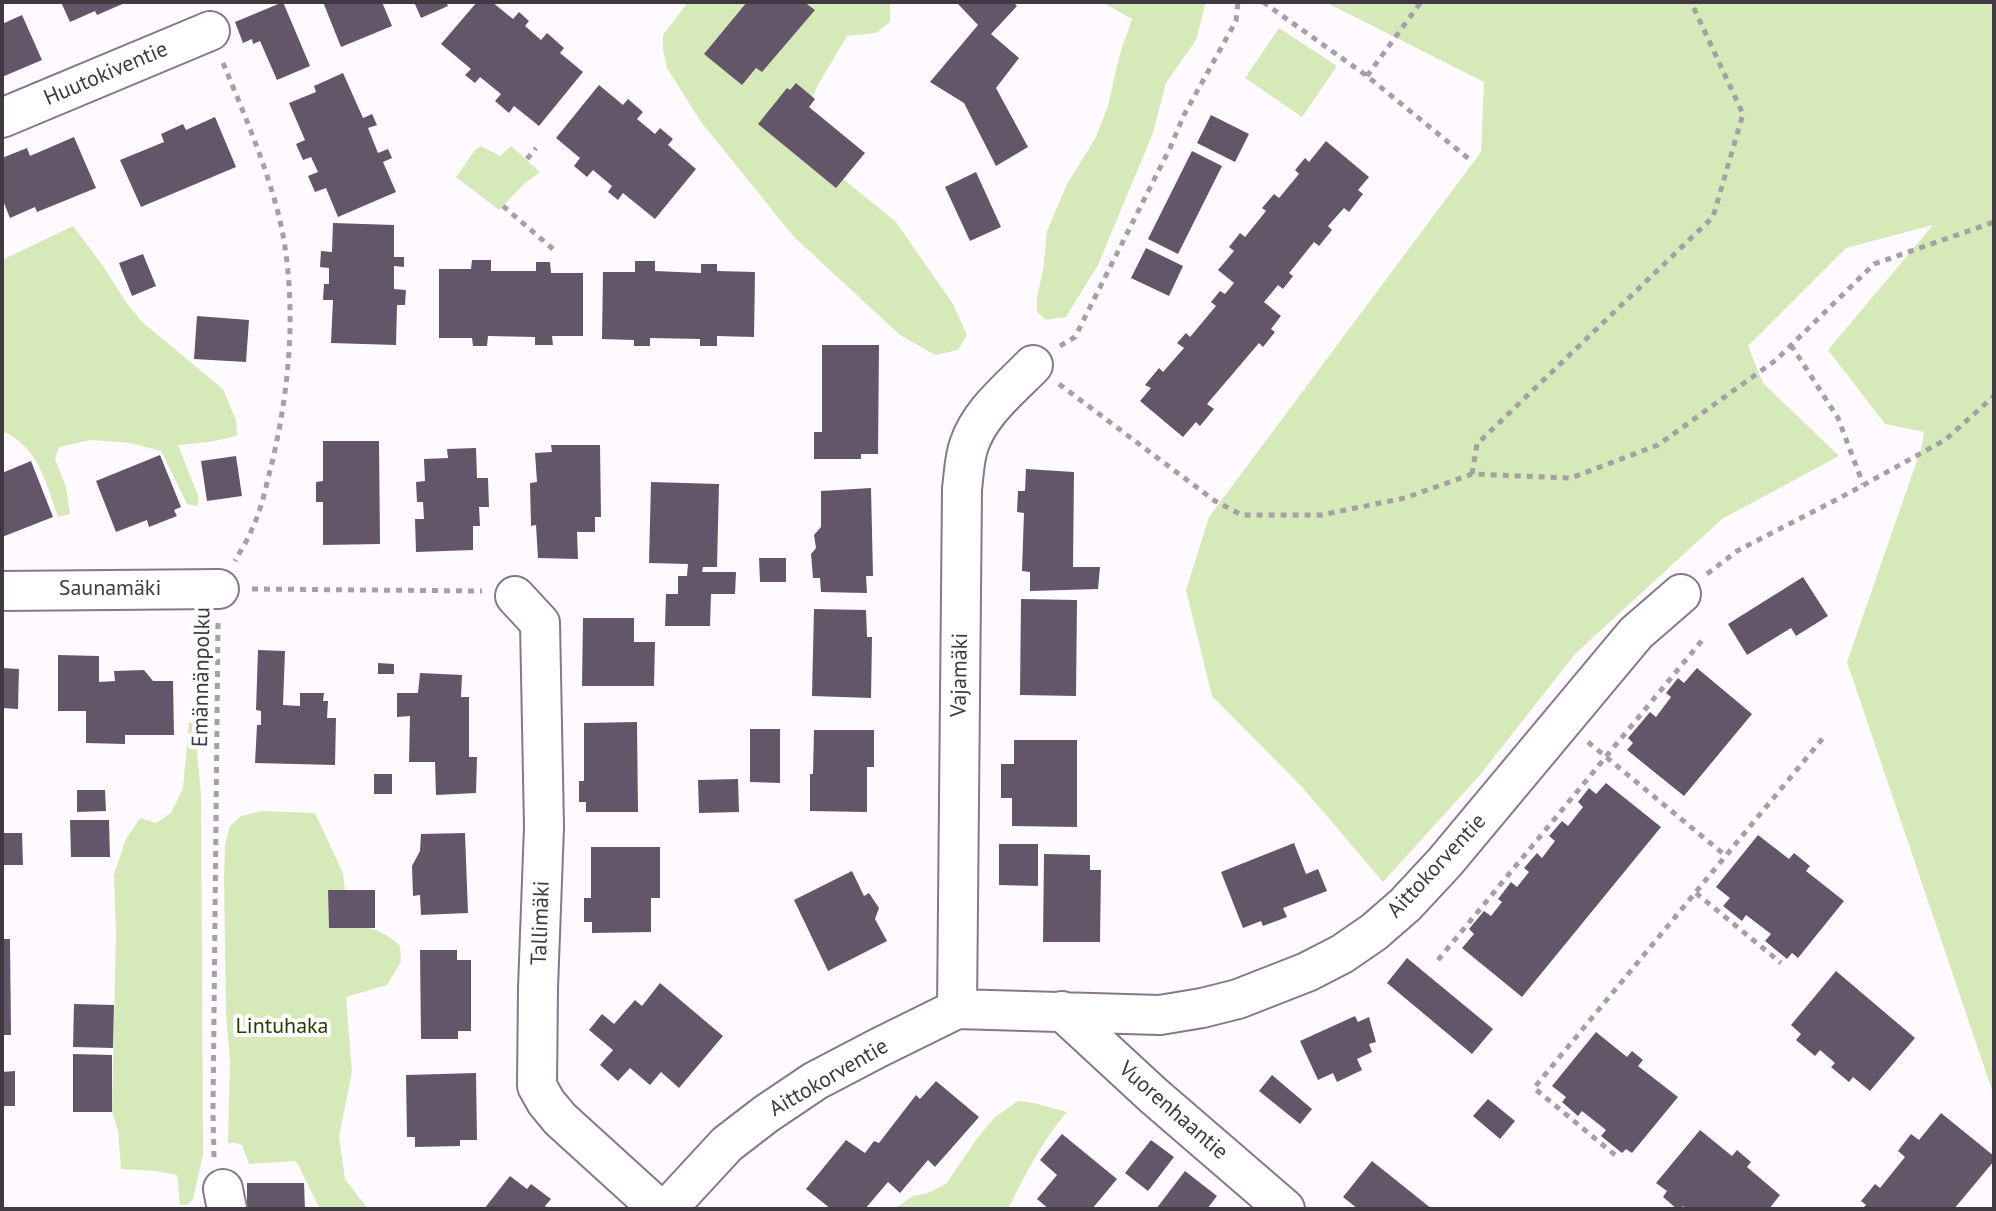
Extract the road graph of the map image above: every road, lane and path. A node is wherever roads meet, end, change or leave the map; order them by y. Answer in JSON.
{"nodes":[{"id":1,"x":1238,"y":2,"type":"edge"},
{"id":2,"x":1263,"y":2,"type":"edge"},
{"id":3,"x":1421,"y":2,"type":"edge"},
{"id":4,"x":1691,"y":2,"type":"edge"},
{"id":5,"x":210,"y":31,"type":"joint"},
{"id":6,"x":1367,"y":76,"type":"junction"},
{"id":7,"x":2,"y":118,"type":"edge"},
{"id":8,"x":536,"y":148,"type":"dead end"},
{"id":9,"x":527,"y":159,"type":"dead end"},
{"id":10,"x":1469,"y":159,"type":"dead end"},
{"id":11,"x":503,"y":206,"type":"dead end"},
{"id":12,"x":1994,"y":222,"type":"edge"},
{"id":13,"x":553,"y":249,"type":"dead end"},
{"id":14,"x":1791,"y":345,"type":"junction"},
{"id":15,"x":1033,"y":365,"type":"junction"},
{"id":16,"x":1994,"y":396,"type":"edge"},
{"id":17,"x":1472,"y":474,"type":"junction"},
{"id":18,"x":1863,"y":484,"type":"junction"},
{"id":19,"x":219,"y":589,"type":"junction"},
{"id":20,"x":2,"y":591,"type":"edge"},
{"id":21,"x":1681,"y":594,"type":"joint"},
{"id":22,"x":515,"y":596,"type":"joint"},
{"id":23,"x":1704,"y":638,"type":"dead end"},
{"id":24,"x":1562,"y":721,"type":"junction"},
{"id":25,"x":1823,"y":738,"type":"dead end"},
{"id":26,"x":1606,"y":757,"type":"junction"},
{"id":27,"x":1726,"y":856,"type":"junction"},
{"id":28,"x":1696,"y":893,"type":"junction"},
{"id":29,"x":1438,"y":960,"type":"dead end"},
{"id":30,"x":1781,"y":963,"type":"dead end"},
{"id":31,"x":957,"y":1009,"type":"junction"},
{"id":32,"x":1062,"y":1011,"type":"junction"},
{"id":33,"x":1615,"y":1155,"type":"dead end"},
{"id":34,"x":225,"y":1199,"type":"edge"},
{"id":35,"x":659,"y":1209,"type":"edge"},
{"id":36,"x":667,"y":1209,"type":"edge"},
{"id":37,"x":1285,"y":1209,"type":"edge"}],
"edges":[{"from":1,"to":15,"type":"path"},
{"from":2,"to":6,"type":"path"},
{"from":3,"to":6,"type":"path"},
{"from":4,"to":17,"type":"path"},
{"from":5,"to":7,"type":"street","name":"Huutokiventie"},
{"from":5,"to":19,"type":"path","name":"Emännänpolku"},
{"from":6,"to":10,"type":"path"},
{"from":8,"to":9,"type":"path"},
{"from":11,"to":13,"type":"path"},
{"from":12,"to":14,"type":"path"},
{"from":14,"to":17,"type":"path"},
{"from":14,"to":18,"type":"path"},
{"from":15,"to":17,"type":"path"},
{"from":15,"to":31,"type":"street","name":"Vajamäki"},
{"from":16,"to":18,"type":"path"},
{"from":18,"to":21,"type":"path"},
{"from":19,"to":20,"type":"street","name":"Saunamäki"},
{"from":19,"to":22,"type":"path"},
{"from":19,"to":34,"type":"path","name":"Emännänpolku"},
{"from":21,"to":24,"type":"street","name":"Aittokorventie"},
{"from":22,"to":35,"type":"street","name":"Tallimäki"},
{"from":23,"to":26,"type":"path"},
{"from":24,"to":26,"type":"path"},
{"from":24,"to":32,"type":"street","name":"Aittokorventie"},
{"from":25,"to":27,"type":"path"},
{"from":26,"to":27,"type":"path"},
{"from":26,"to":29,"type":"path"},
{"from":27,"to":28,"type":"path"},
{"from":28,"to":30,"type":"path"},
{"from":28,"to":33,"type":"path"},
{"from":31,"to":32,"type":"street","name":"Aittokorventie"},
{"from":31,"to":36,"type":"street","name":"Aittokorventie"},
{"from":32,"to":37,"type":"street","name":"Vuorenhaantie"}]}
